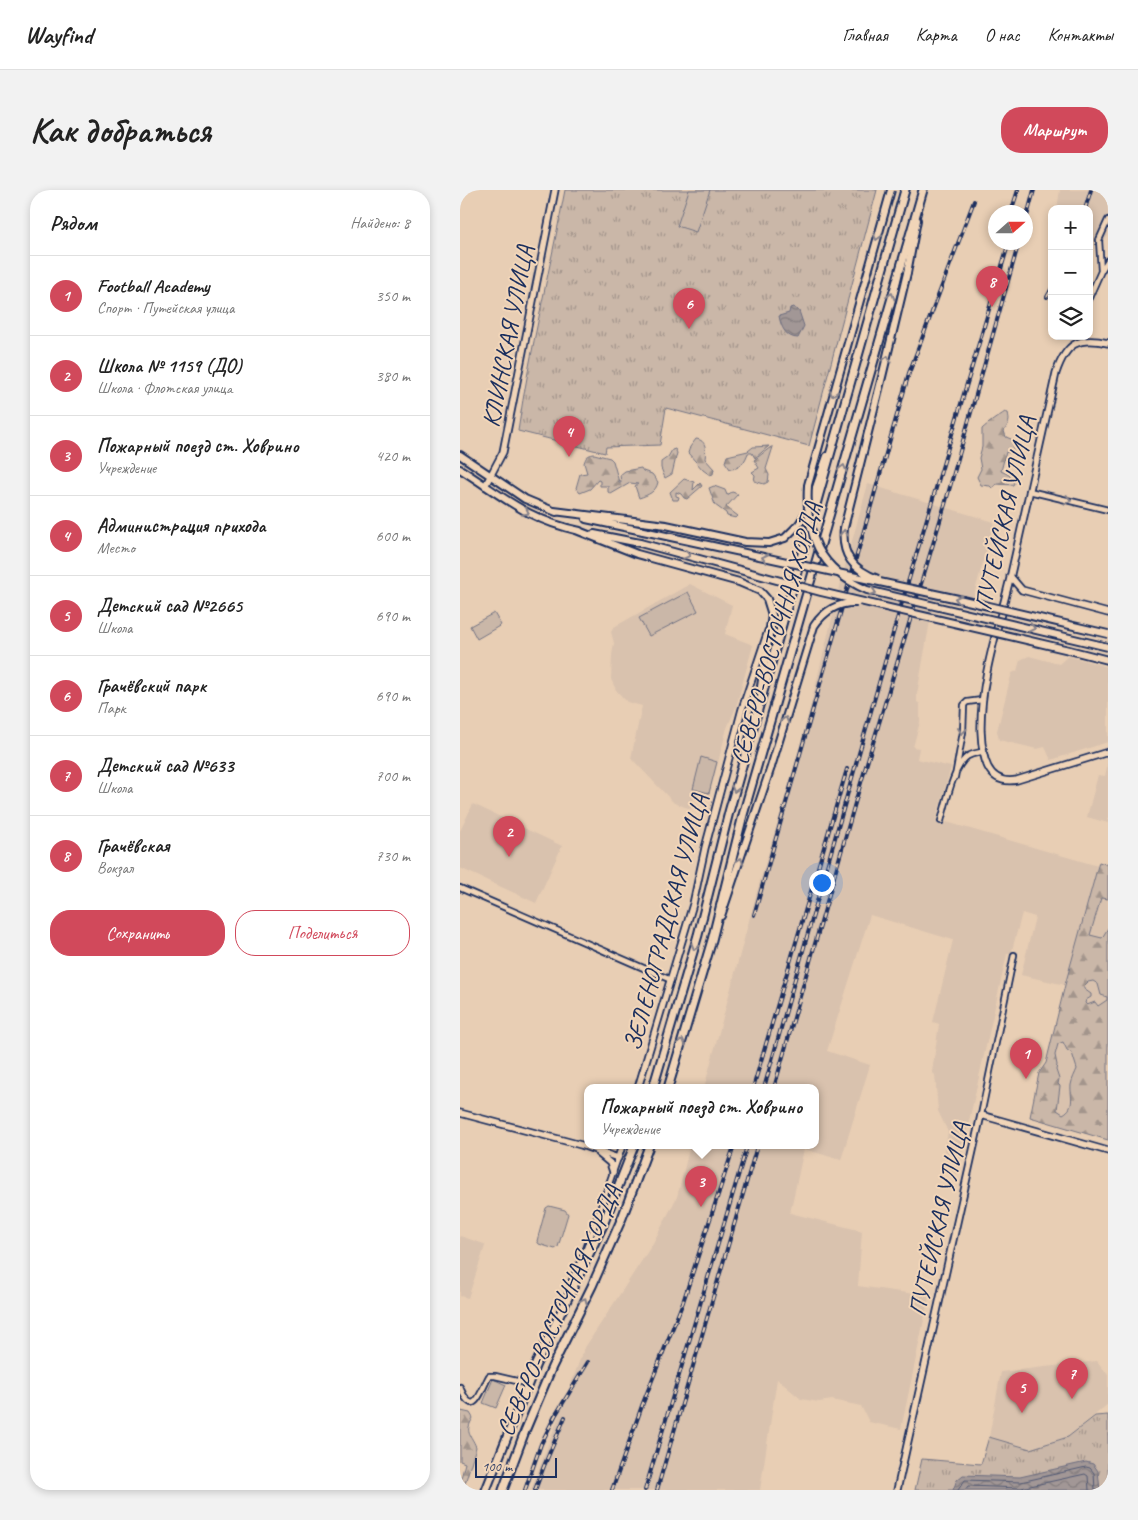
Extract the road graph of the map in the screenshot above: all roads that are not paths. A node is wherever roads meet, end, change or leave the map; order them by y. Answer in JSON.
{"nodes":[{"id":1,"x":556,"y":190,"type":"edge"},
{"id":2,"x":891,"y":190,"type":"edge"},
{"id":3,"x":905,"y":190,"type":"edge"},
{"id":4,"x":923,"y":190,"type":"edge"},
{"id":5,"x":1108,"y":220,"type":"edge"},
{"id":6,"x":1108,"y":260,"type":"edge"},
{"id":7,"x":1101,"y":271,"type":"junction"},
{"id":8,"x":1090,"y":295,"type":"edge"},
{"id":9,"x":1108,"y":343,"type":"edge"},
{"id":10,"x":842,"y":413,"type":"junction"},
{"id":11,"x":460,"y":455,"type":"edge"},
{"id":12,"x":460,"y":468,"type":"edge"},
{"id":13,"x":491,"y":476,"type":"junction"},
{"id":14,"x":485,"y":486,"type":"junction"},
{"id":15,"x":1029,"y":491,"type":"junction"},
{"id":16,"x":1108,"y":510,"type":"edge"},
{"id":17,"x":554,"y":511,"type":"junction"},
{"id":18,"x":576,"y":530,"type":"junction"},
{"id":19,"x":1010,"y":576,"type":"junction"},
{"id":20,"x":898,"y":586,"type":"junction"},
{"id":21,"x":886,"y":607,"type":"junction"},
{"id":22,"x":1108,"y":613,"type":"edge"},
{"id":23,"x":771,"y":622,"type":"junction"},
{"id":24,"x":1108,"y":634,"type":"edge"},
{"id":25,"x":1108,"y":647,"type":"edge"},
{"id":26,"x":1108,"y":660,"type":"edge"},
{"id":27,"x":982,"y":700,"type":"junction"},
{"id":28,"x":749,"y":742,"type":"junction"},
{"id":29,"x":984,"y":751,"type":"junction"},
{"id":30,"x":1108,"y":752,"type":"edge"},
{"id":31,"x":955,"y":777,"type":"junction"},
{"id":32,"x":941,"y":821,"type":"dead end"},
{"id":33,"x":460,"y":888,"type":"edge"},
{"id":34,"x":712,"y":940,"type":"junction"},
{"id":35,"x":1014,"y":955,"type":"dead end"},
{"id":36,"x":671,"y":980,"type":"junction"},
{"id":37,"x":639,"y":1084,"type":"edge"},
{"id":38,"x":654,"y":1084,"type":"edge"},
{"id":39,"x":669,"y":1084,"type":"edge"},
{"id":40,"x":460,"y":1113,"type":"edge"},
{"id":41,"x":981,"y":1115,"type":"junction"},
{"id":42,"x":584,"y":1147,"type":"edge"},
{"id":43,"x":590,"y":1149,"type":"edge"},
{"id":44,"x":621,"y":1149,"type":"edge"},
{"id":45,"x":633,"y":1149,"type":"edge"},
{"id":46,"x":648,"y":1149,"type":"edge"},
{"id":47,"x":594,"y":1150,"type":"junction"},
{"id":48,"x":1108,"y":1151,"type":"edge"},
{"id":49,"x":618,"y":1158,"type":"junction"},
{"id":50,"x":613,"y":1172,"type":"junction"},
{"id":51,"x":460,"y":1387,"type":"edge"},
{"id":52,"x":486,"y":1490,"type":"edge"},
{"id":53,"x":503,"y":1490,"type":"edge"},
{"id":54,"x":897,"y":1490,"type":"edge"}],
"edges":[{"from":1,"to":13,"type":"street","name":"КЛИНСКАЯ УЛИЦА"},
{"from":2,"to":25,"type":"main road","one_way":true,"bridge":true},
{"from":3,"to":10,"type":"main road","name":"СЕВЕРО-ВОСТОЧНАЯ ХОРДА"},
{"from":20,"to":4,"type":"main road","one_way":true,"bridge":true},
{"from":34,"to":4,"type":"main road","name":"СЕВЕРО-ВОСТОЧНАЯ ХОРДА","one_way":true},
{"from":5,"to":7,"type":"street"},
{"from":6,"to":7,"type":"street"},
{"from":7,"to":8,"type":"street"},
{"from":9,"to":15,"type":"street","name":"ПУТЕЙСКАЯ УЛИЦА"},
{"from":10,"to":17,"type":"main road"},
{"from":10,"to":28,"type":"main road","name":"СЕВЕРО-ВОСТОЧНАЯ ХОРДА"},
{"from":11,"to":13,"type":"main road"},
{"from":12,"to":14,"type":"main road"},
{"from":13,"to":14,"type":"street","name":"КЛИНСКАЯ УЛИЦА"},
{"from":13,"to":17,"type":"main road"},
{"from":14,"to":18,"type":"main road","one_way":true},
{"from":15,"to":16,"type":"street","one_way":true},
{"from":15,"to":19,"type":"street","name":"ПУТЕЙСКАЯ УЛИЦА"},
{"from":20,"to":17,"type":"main road","one_way":true,"bridge":true},
{"from":18,"to":21,"type":"main road","one_way":true,"bridge":true},
{"from":18,"to":23,"type":"main road"},
{"from":19,"to":22,"type":"street"},
{"from":19,"to":27,"type":"street","name":"ПУТЕЙСКАЯ УЛИЦА"},
{"from":24,"to":20,"type":"main road","one_way":true,"bridge":true},
{"from":21,"to":26,"type":"main road","bridge":true},
{"from":34,"to":21,"type":"main road","one_way":true,"bridge":true},
{"from":23,"to":28,"type":"main road"},
{"from":23,"to":36,"type":"street","name":"ЗЕЛЕНОГРАДСКАЯ УЛИЦА"},
{"from":27,"to":29,"type":"street","name":"ПУТЕЙСКАЯ УЛИЦА"},
{"from":27,"to":31,"type":"street","one_way":true},
{"from":28,"to":38,"type":"main road","name":"СЕВЕРО-ВОСТОЧНАЯ ХОРДА","one_way":true},
{"from":29,"to":30,"type":"street","name":"ПУТЕЙСКАЯ УЛИЦА"},
{"from":29,"to":31,"type":"street"},
{"from":31,"to":32,"type":"street"},
{"from":33,"to":36,"type":"street"},
{"from":39,"to":34,"type":"main road","name":"СЕВЕРО-ВОСТОЧНАЯ ХОРДА","one_way":true},
{"from":35,"to":41,"type":"street","name":"ПУТЕЙСКАЯ УЛИЦА"},
{"from":36,"to":37,"type":"street","name":"ЗЕЛЕНОГРАДСКАЯ УЛИЦА"},
{"from":40,"to":42,"type":"street"},
{"from":41,"to":48,"type":"street"},
{"from":41,"to":54,"type":"street","name":"ПУТЕЙСКАЯ УЛИЦА"},
{"from":43,"to":47,"type":"street"},
{"from":44,"to":49,"type":"street"},
{"from":45,"to":52,"type":"main road","name":"СЕВЕРО-ВОСТОЧНАЯ ХОРДА"},
{"from":53,"to":46,"type":"main road","name":"СЕВЕРО-ВОСТОЧНАЯ ХОРДА","one_way":true},
{"from":47,"to":49,"type":"street"},
{"from":47,"to":50,"type":"street"},
{"from":49,"to":50,"type":"street"},
{"from":50,"to":51,"type":"street"}]}
